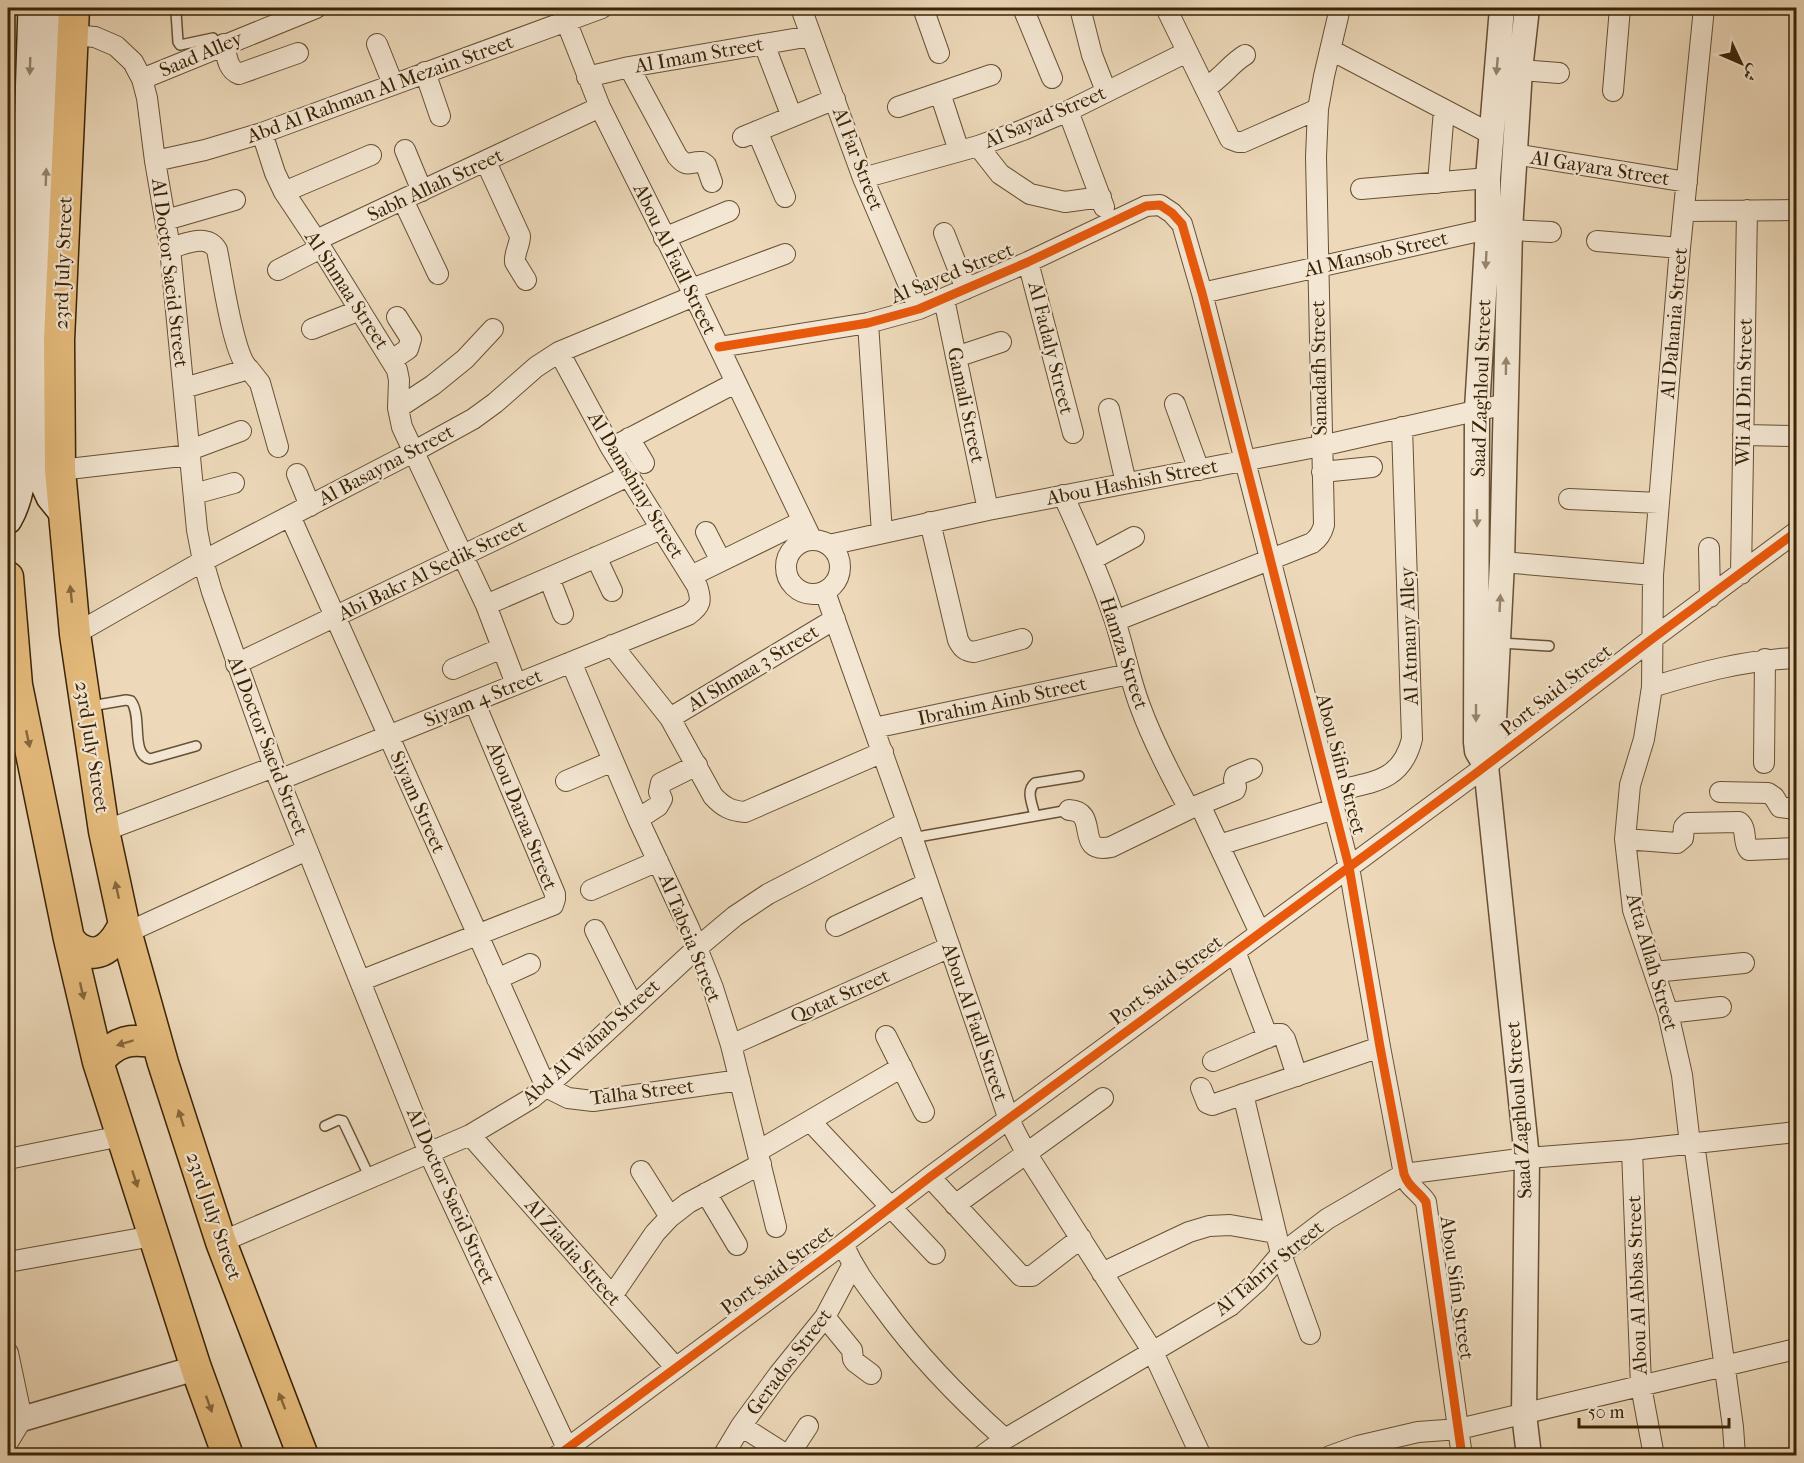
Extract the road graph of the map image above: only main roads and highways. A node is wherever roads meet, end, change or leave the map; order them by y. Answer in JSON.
{"nodes":[{"id":1,"x":32,"y":8,"type":"edge"},
{"id":2,"x":52,"y":8,"type":"edge"},
{"id":3,"x":73,"y":21,"type":"edge"},
{"id":4,"x":35,"y":235,"type":"junction"},
{"id":5,"x":63,"y":513,"type":"junction"},
{"id":6,"x":8,"y":520,"type":"edge"},
{"id":7,"x":8,"y":577,"type":"edge"},
{"id":8,"x":125,"y":928,"type":"junction"},
{"id":9,"x":69,"y":939,"type":"junction"},
{"id":10,"x":157,"y":1043,"type":"junction"},
{"id":11,"x":98,"y":1062,"type":"junction"},
{"id":12,"x":228,"y":1455,"type":"edge"},
{"id":13,"x":303,"y":1455,"type":"edge"}],
"edges":[{"from":1,"to":4,"type":"main road","one_way":true},
{"from":4,"to":2,"type":"main road","one_way":true},
{"from":3,"to":5,"type":"main road","name":"23rd July Street"},
{"from":4,"to":5,"type":"main road"},
{"from":4,"to":6,"type":"main road"},
{"from":8,"to":5,"type":"main road","name":"23rd July Street","one_way":true},
{"from":7,"to":9,"type":"main road","one_way":true},
{"from":8,"to":9,"type":"main road"},
{"from":8,"to":10,"type":"main road","name":"23rd July Street"},
{"from":9,"to":11,"type":"main road","one_way":true},
{"from":10,"to":11,"type":"main road","one_way":true},
{"from":13,"to":10,"type":"main road","name":"23rd July Street","one_way":true},
{"from":11,"to":12,"type":"main road","one_way":true}]}
